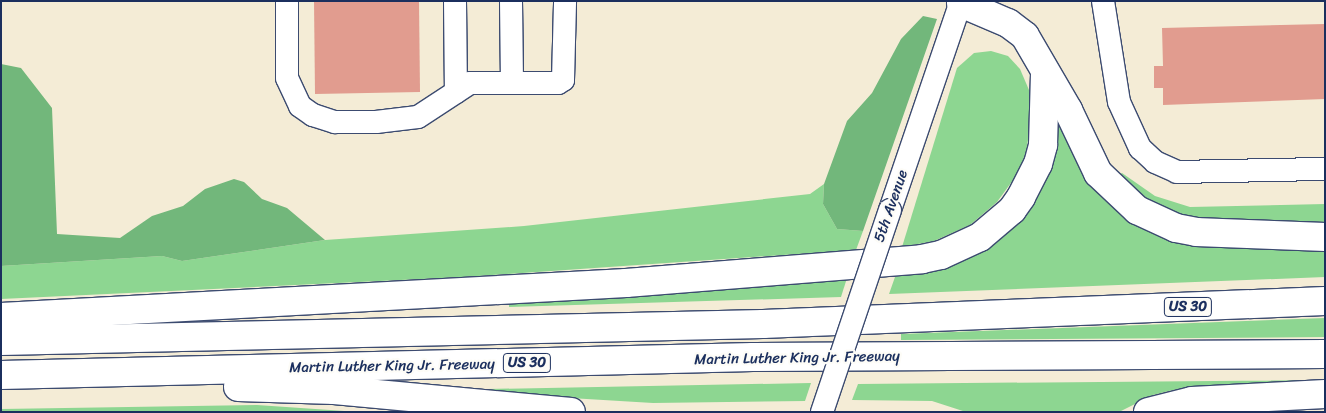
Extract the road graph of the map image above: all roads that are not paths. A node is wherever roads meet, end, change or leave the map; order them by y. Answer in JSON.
{"nodes":[{"id":1,"x":287,"y":1,"type":"edge"},
{"id":2,"x":455,"y":1,"type":"edge"},
{"id":3,"x":511,"y":1,"type":"edge"},
{"id":4,"x":565,"y":1,"type":"edge"},
{"id":5,"x":1103,"y":1,"type":"edge"},
{"id":6,"x":961,"y":2,"type":"edge"},
{"id":7,"x":1045,"y":74,"type":"junction"},
{"id":8,"x":512,"y":83,"type":"junction"},
{"id":9,"x":456,"y":92,"type":"junction"},
{"id":10,"x":1325,"y":169,"type":"edge"},
{"id":11,"x":1325,"y":237,"type":"edge"},
{"id":12,"x":1325,"y":301,"type":"edge"},
{"id":13,"x":1,"y":317,"type":"edge"},
{"id":14,"x":1,"y":341,"type":"edge"},
{"id":15,"x":1325,"y":354,"type":"edge"},
{"id":16,"x":1,"y":375,"type":"edge"},
{"id":17,"x":1,"y":391,"type":"edge"},
{"id":18,"x":1325,"y":394,"type":"edge"},
{"id":19,"x":571,"y":412,"type":"edge"},
{"id":20,"x":822,"y":412,"type":"edge"},
{"id":21,"x":1148,"y":412,"type":"edge"}],
"edges":[{"from":1,"to":9,"type":"street"},
{"from":2,"to":9,"type":"street"},
{"from":3,"to":8,"type":"street"},
{"from":4,"to":8,"type":"street"},
{"from":5,"to":10,"type":"street"},
{"from":6,"to":7,"type":"highway"},
{"from":6,"to":20,"type":"street","name":"5th Avenue","bridge":true},
{"from":7,"to":11,"type":"highway"},
{"from":7,"to":13,"type":"highway"},
{"from":8,"to":9,"type":"street"},
{"from":12,"to":14,"type":"highway","number":"US 30"},
{"from":15,"to":16,"type":"highway","name":"Martin Luther King Jr. Freeway","number":"US 30"},
{"from":17,"to":19,"type":"highway"},
{"from":18,"to":21,"type":"highway"}]}
